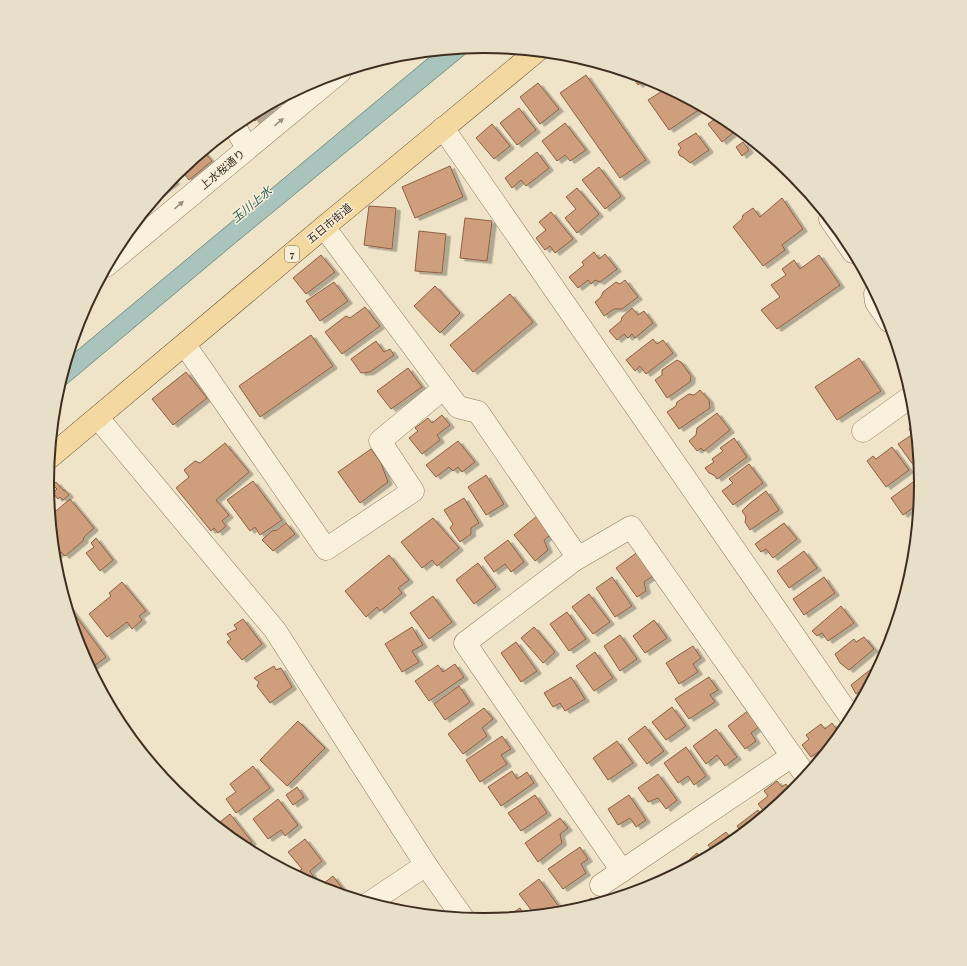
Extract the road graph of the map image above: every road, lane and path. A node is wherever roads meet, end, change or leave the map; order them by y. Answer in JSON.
{"nodes":[{"id":1,"x":532,"y":56,"type":"edge"},
{"id":2,"x":326,"y":83,"type":"edge"},
{"id":3,"x":443,"y":128,"type":"junction"},
{"id":4,"x":237,"y":131,"type":"edge"},
{"id":5,"x":247,"y":148,"type":"junction"},
{"id":6,"x":150,"y":217,"type":"edge"},
{"id":7,"x":324,"y":227,"type":"junction"},
{"id":8,"x":127,"y":243,"type":"edge"},
{"id":9,"x":185,"y":345,"type":"junction"},
{"id":10,"x":444,"y":388,"type":"junction"},
{"id":11,"x":905,"y":401,"type":"edge"},
{"id":12,"x":98,"y":418,"type":"junction"},
{"id":13,"x":863,"y":431,"type":"dead end"},
{"id":14,"x":54,"y":454,"type":"edge"},
{"id":15,"x":577,"y":558,"type":"junction"},
{"id":16,"x":847,"y":712,"type":"edge"},
{"id":17,"x":792,"y":756,"type":"junction"},
{"id":18,"x":803,"y":771,"type":"edge"},
{"id":19,"x":426,"y":865,"type":"junction"},
{"id":20,"x":622,"y":871,"type":"junction"},
{"id":21,"x":601,"y":885,"type":"dead end"},
{"id":22,"x":375,"y":899,"type":"edge"},
{"id":23,"x":459,"y":912,"type":"edge"}],
"edges":[{"from":1,"to":3,"type":"main road","name":"五日市街道","number":"7"},
{"from":5,"to":2,"type":"street","name":"上水桜通り","one_way":true},
{"from":3,"to":7,"type":"main road","name":"五日市街道","number":"7"},
{"from":3,"to":16,"type":"street"},
{"from":4,"to":5,"type":"street"},
{"from":6,"to":5,"type":"street","name":"上水桜通り","one_way":true},
{"from":6,"to":8,"type":"street","name":"上水桜通り"},
{"from":7,"to":9,"type":"main road","name":"五日市街道","number":"7"},
{"from":7,"to":10,"type":"street"},
{"from":9,"to":10,"type":"street"},
{"from":9,"to":12,"type":"main road","name":"五日市街道","number":"7"},
{"from":10,"to":15,"type":"street"},
{"from":11,"to":13,"type":"street"},
{"from":12,"to":14,"type":"main road","name":"五日市街道","number":"7"},
{"from":12,"to":19,"type":"street"},
{"from":15,"to":17,"type":"street"},
{"from":15,"to":20,"type":"street"},
{"from":17,"to":18,"type":"street"},
{"from":17,"to":20,"type":"street"},
{"from":19,"to":22,"type":"street"},
{"from":19,"to":23,"type":"street"},
{"from":20,"to":21,"type":"street"}]}
